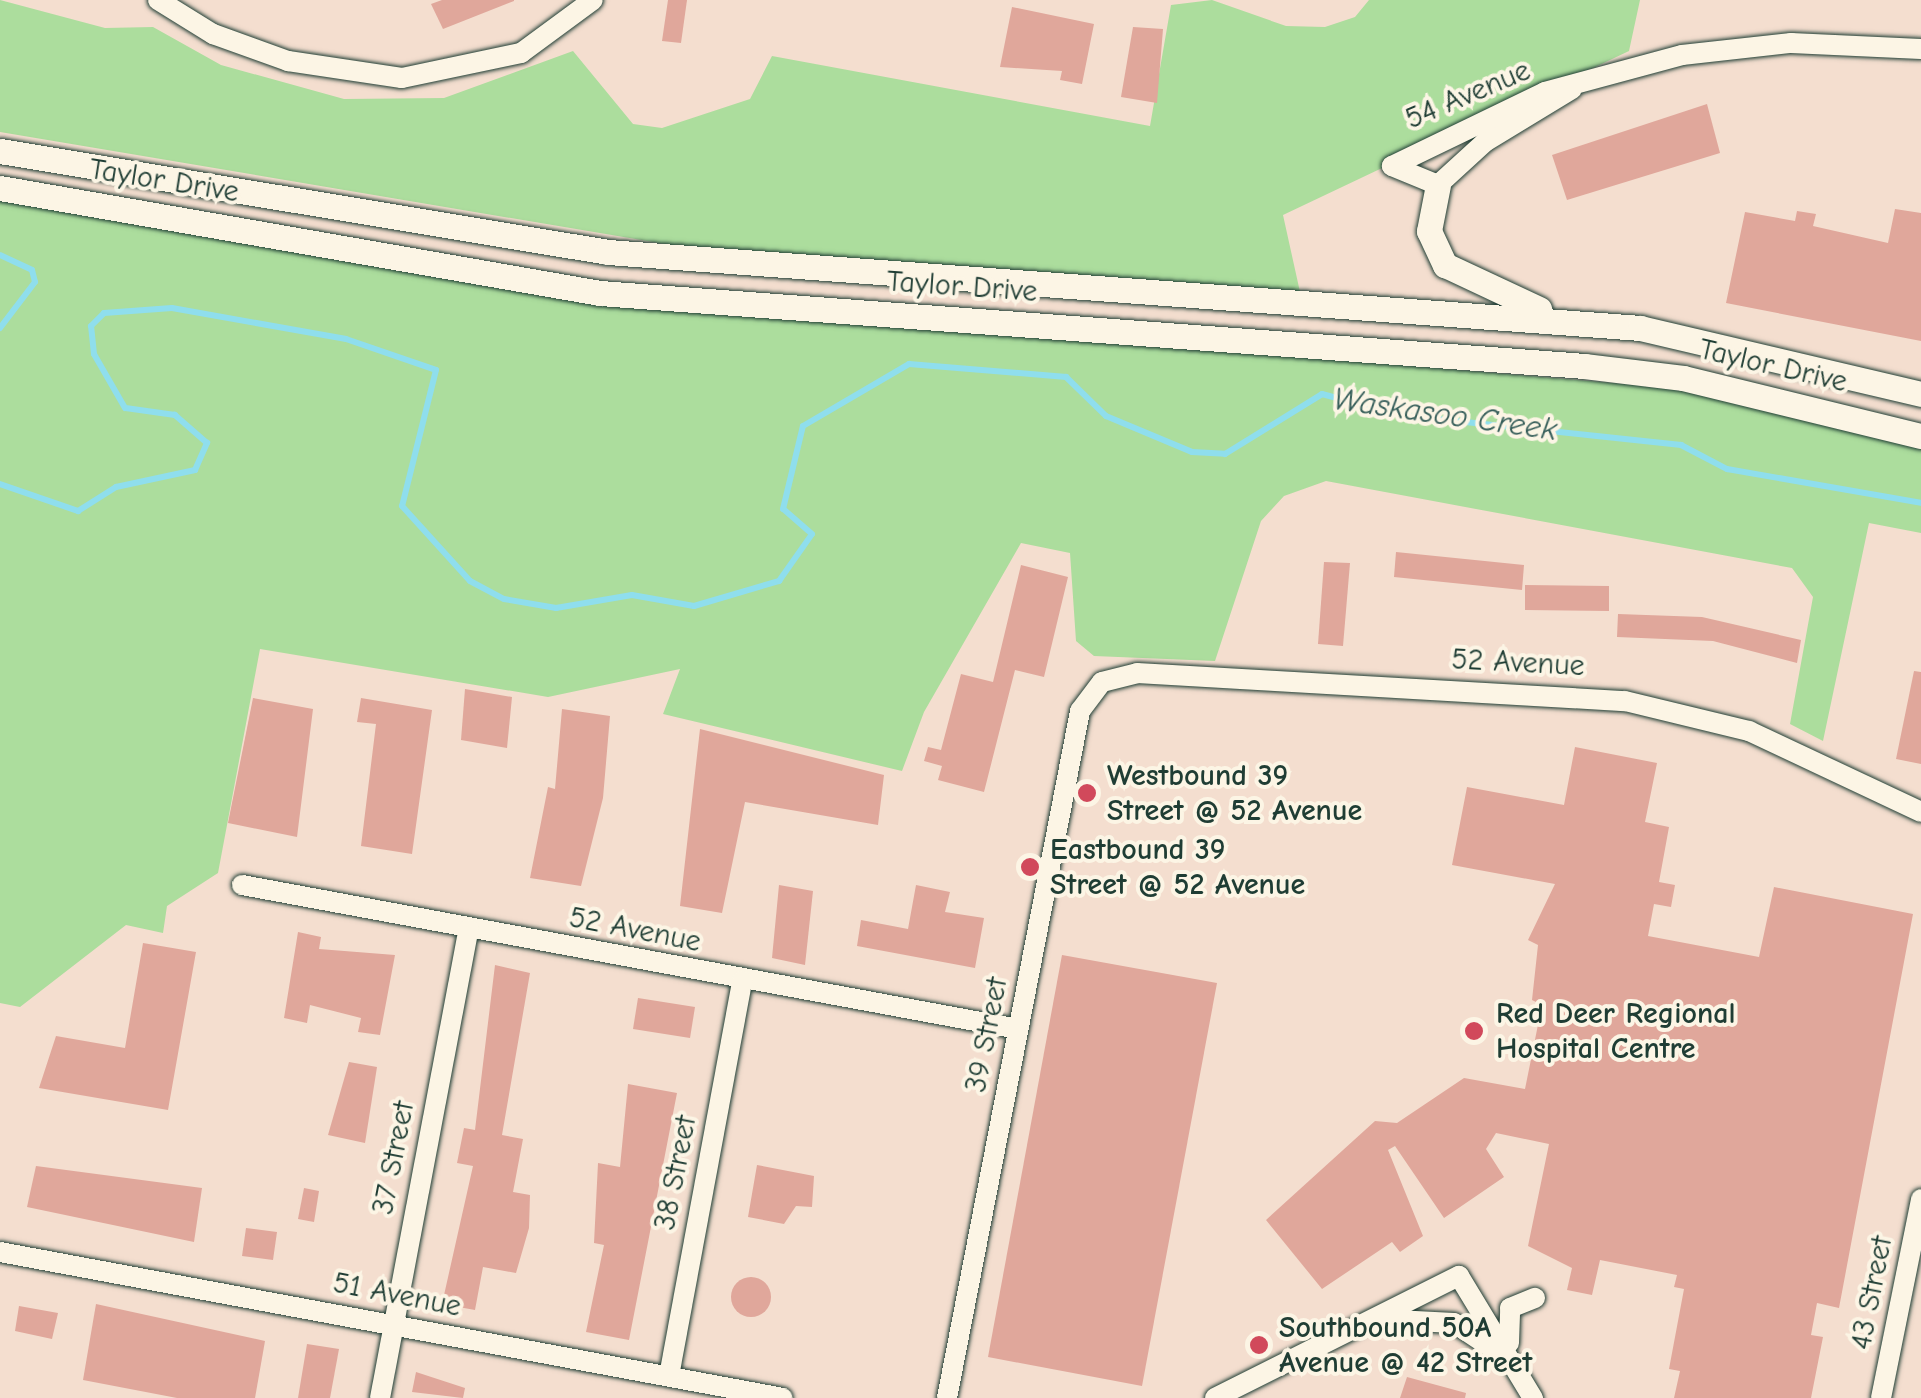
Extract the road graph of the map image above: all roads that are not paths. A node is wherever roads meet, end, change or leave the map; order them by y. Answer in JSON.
{"nodes":[{"id":1,"x":158,"y":0,"type":"edge"},
{"id":2,"x":593,"y":0,"type":"edge"},
{"id":3,"x":1921,"y":49,"type":"edge"},
{"id":4,"x":1572,"y":88,"type":"junction"},
{"id":5,"x":0,"y":151,"type":"edge"},
{"id":6,"x":1438,"y":185,"type":"junction"},
{"id":7,"x":0,"y":188,"type":"edge"},
{"id":8,"x":1577,"y":322,"type":"junction"},
{"id":9,"x":1921,"y":394,"type":"edge"},
{"id":10,"x":1921,"y":436,"type":"edge"},
{"id":11,"x":1094,"y":688,"type":"joint"},
{"id":12,"x":1921,"y":812,"type":"edge"},
{"id":13,"x":242,"y":885,"type":"dead end"},
{"id":14,"x":469,"y":929,"type":"junction"},
{"id":15,"x":742,"y":981,"type":"junction"},
{"id":16,"x":1018,"y":1030,"type":"junction"},
{"id":17,"x":1921,"y":1199,"type":"edge"},
{"id":18,"x":0,"y":1252,"type":"edge"},
{"id":19,"x":1535,"y":1298,"type":"dead end"},
{"id":20,"x":1368,"y":1320,"type":"junction"},
{"id":21,"x":394,"y":1324,"type":"junction"},
{"id":22,"x":1516,"y":1364,"type":"junction"},
{"id":23,"x":668,"y":1376,"type":"junction"},
{"id":24,"x":380,"y":1398,"type":"edge"},
{"id":25,"x":784,"y":1398,"type":"edge"},
{"id":26,"x":948,"y":1398,"type":"edge"},
{"id":27,"x":1215,"y":1398,"type":"edge"},
{"id":28,"x":1534,"y":1398,"type":"edge"},
{"id":29,"x":1881,"y":1398,"type":"edge"}],
"edges":[{"from":1,"to":2,"type":"street"},
{"from":3,"to":4,"type":"street","name":"54 Avenue"},
{"from":4,"to":6,"type":"street","name":"54 Avenue"},
{"from":4,"to":6,"type":"street","name":"54 Avenue"},
{"from":5,"to":8,"type":"main road","name":"Taylor Drive"},
{"from":6,"to":8,"type":"main road"},
{"from":7,"to":10,"type":"main road","name":"Taylor Drive"},
{"from":8,"to":9,"type":"main road","name":"Taylor Drive"},
{"from":11,"to":12,"type":"street","name":"52 Avenue"},
{"from":11,"to":16,"type":"street","name":"39 Street"},
{"from":13,"to":14,"type":"street","name":"52 Avenue"},
{"from":14,"to":15,"type":"street","name":"52 Avenue"},
{"from":14,"to":21,"type":"street","name":"37 Street"},
{"from":15,"to":16,"type":"street","name":"52 Avenue"},
{"from":15,"to":23,"type":"street","name":"38 Street"},
{"from":16,"to":26,"type":"street","name":"39 Street"},
{"from":17,"to":29,"type":"street","name":"43 Street"},
{"from":18,"to":21,"type":"street","name":"51 Avenue"},
{"from":19,"to":22,"type":"street"},
{"from":20,"to":22,"type":"street"},
{"from":20,"to":22,"type":"street"},
{"from":20,"to":27,"type":"street"},
{"from":21,"to":23,"type":"street","name":"51 Avenue"},
{"from":21,"to":24,"type":"street","name":"37 Street"},
{"from":22,"to":28,"type":"street"},
{"from":23,"to":25,"type":"street","name":"51 Avenue"}]}
